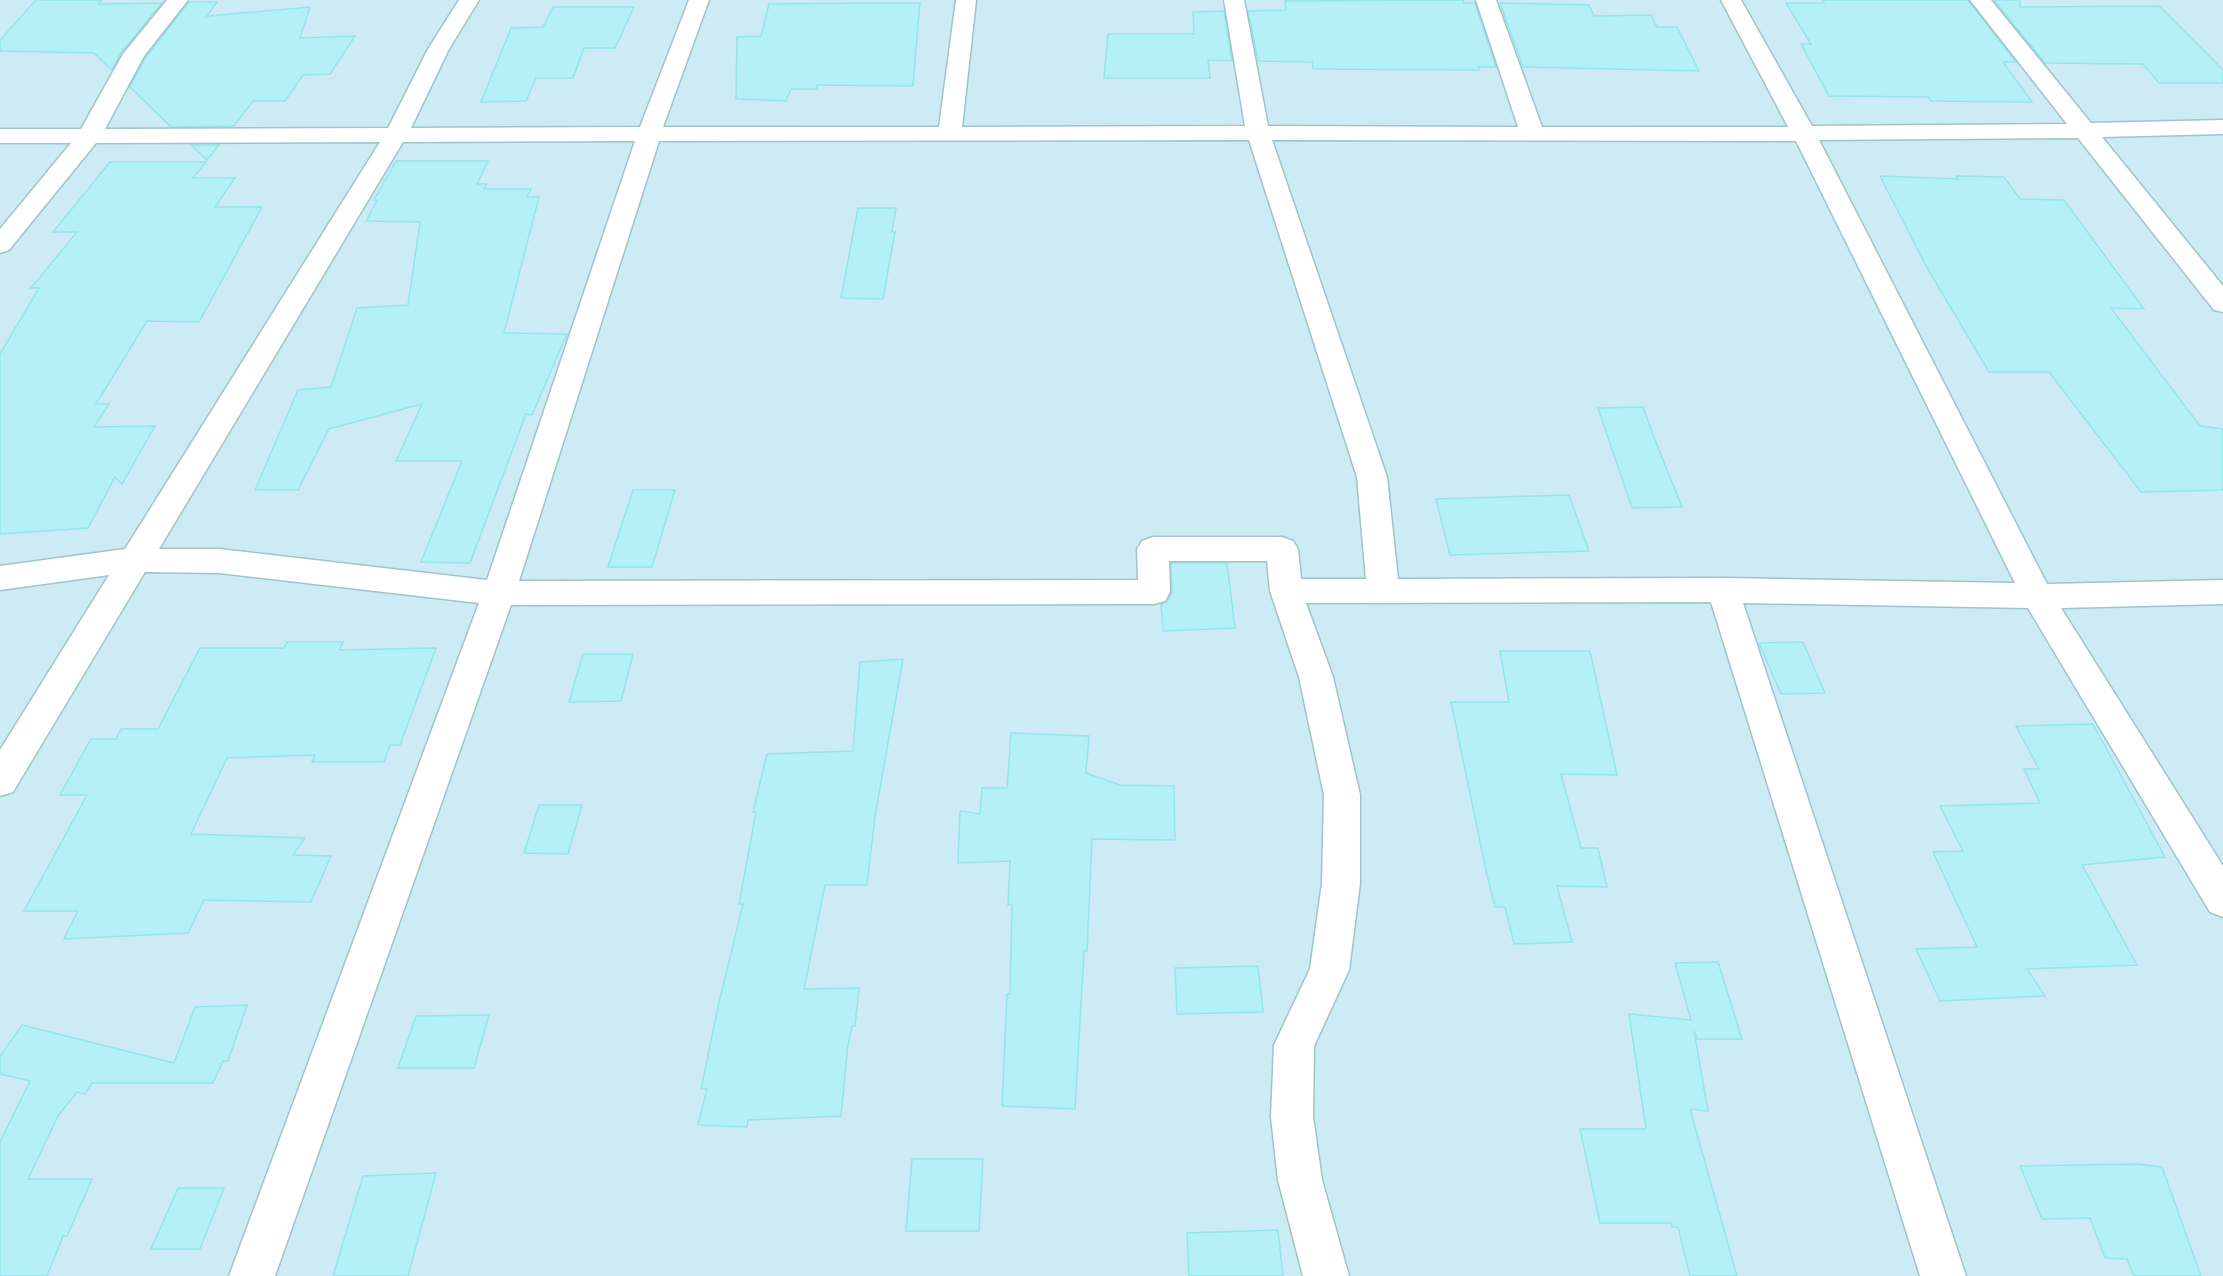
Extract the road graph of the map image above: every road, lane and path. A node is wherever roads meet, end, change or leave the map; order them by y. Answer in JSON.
{"nodes":[{"id":1,"x":178,"y":0,"type":"edge"},
{"id":2,"x":469,"y":0,"type":"edge"},
{"id":3,"x":699,"y":0,"type":"edge"},
{"id":4,"x":966,"y":0,"type":"edge"},
{"id":5,"x":1234,"y":0,"type":"edge"},
{"id":6,"x":1486,"y":0,"type":"edge"},
{"id":7,"x":1731,"y":0,"type":"edge"},
{"id":8,"x":1980,"y":0,"type":"edge"},
{"id":9,"x":2223,"y":127,"type":"edge"},
{"id":10,"x":2085,"y":131,"type":"junction"},
{"id":11,"x":1803,"y":132,"type":"junction"},
{"id":12,"x":1258,"y":133,"type":"junction"},
{"id":13,"x":950,"y":134,"type":"junction"},
{"id":14,"x":396,"y":135,"type":"junction"},
{"id":15,"x":649,"y":135,"type":"junction"},
{"id":16,"x":1533,"y":135,"type":"junction"},
{"id":17,"x":0,"y":136,"type":"edge"},
{"id":18,"x":89,"y":136,"type":"junction"},
{"id":19,"x":0,"y":245,"type":"edge"},
{"id":20,"x":2223,"y":304,"type":"edge"},
{"id":21,"x":133,"y":560,"type":"junction"},
{"id":22,"x":0,"y":578,"type":"edge"},
{"id":23,"x":1723,"y":590,"type":"junction"},
{"id":24,"x":1286,"y":591,"type":"junction"},
{"id":25,"x":1383,"y":591,"type":"junction"},
{"id":26,"x":2223,"y":592,"type":"edge"},
{"id":27,"x":499,"y":593,"type":"junction"},
{"id":28,"x":2037,"y":596,"type":"junction"},
{"id":29,"x":0,"y":781,"type":"edge"},
{"id":30,"x":2223,"y":900,"type":"edge"},
{"id":31,"x":252,"y":1276,"type":"edge"},
{"id":32,"x":1326,"y":1276,"type":"edge"},
{"id":33,"x":1943,"y":1276,"type":"edge"}],
"edges":[{"from":1,"to":18,"type":"street"},
{"from":2,"to":14,"type":"street"},
{"from":3,"to":15,"type":"street"},
{"from":4,"to":13,"type":"street"},
{"from":5,"to":12,"type":"street"},
{"from":6,"to":16,"type":"street"},
{"from":7,"to":11,"type":"street"},
{"from":8,"to":10,"type":"street"},
{"from":9,"to":10,"type":"street"},
{"from":10,"to":11,"type":"street"},
{"from":10,"to":20,"type":"street"},
{"from":11,"to":16,"type":"street"},
{"from":11,"to":28,"type":"street"},
{"from":12,"to":13,"type":"street"},
{"from":12,"to":16,"type":"street"},
{"from":12,"to":25,"type":"street"},
{"from":13,"to":15,"type":"street"},
{"from":14,"to":15,"type":"street"},
{"from":14,"to":18,"type":"street"},
{"from":14,"to":21,"type":"street"},
{"from":15,"to":27,"type":"street"},
{"from":17,"to":18,"type":"street"},
{"from":18,"to":19,"type":"street"},
{"from":21,"to":22,"type":"street"},
{"from":21,"to":27,"type":"street"},
{"from":21,"to":29,"type":"street"},
{"from":23,"to":25,"type":"street"},
{"from":23,"to":28,"type":"street"},
{"from":23,"to":33,"type":"street"},
{"from":24,"to":25,"type":"street"},
{"from":24,"to":27,"type":"street"},
{"from":24,"to":32,"type":"street"},
{"from":26,"to":28,"type":"street"},
{"from":27,"to":31,"type":"street"},
{"from":28,"to":30,"type":"street"}]}
